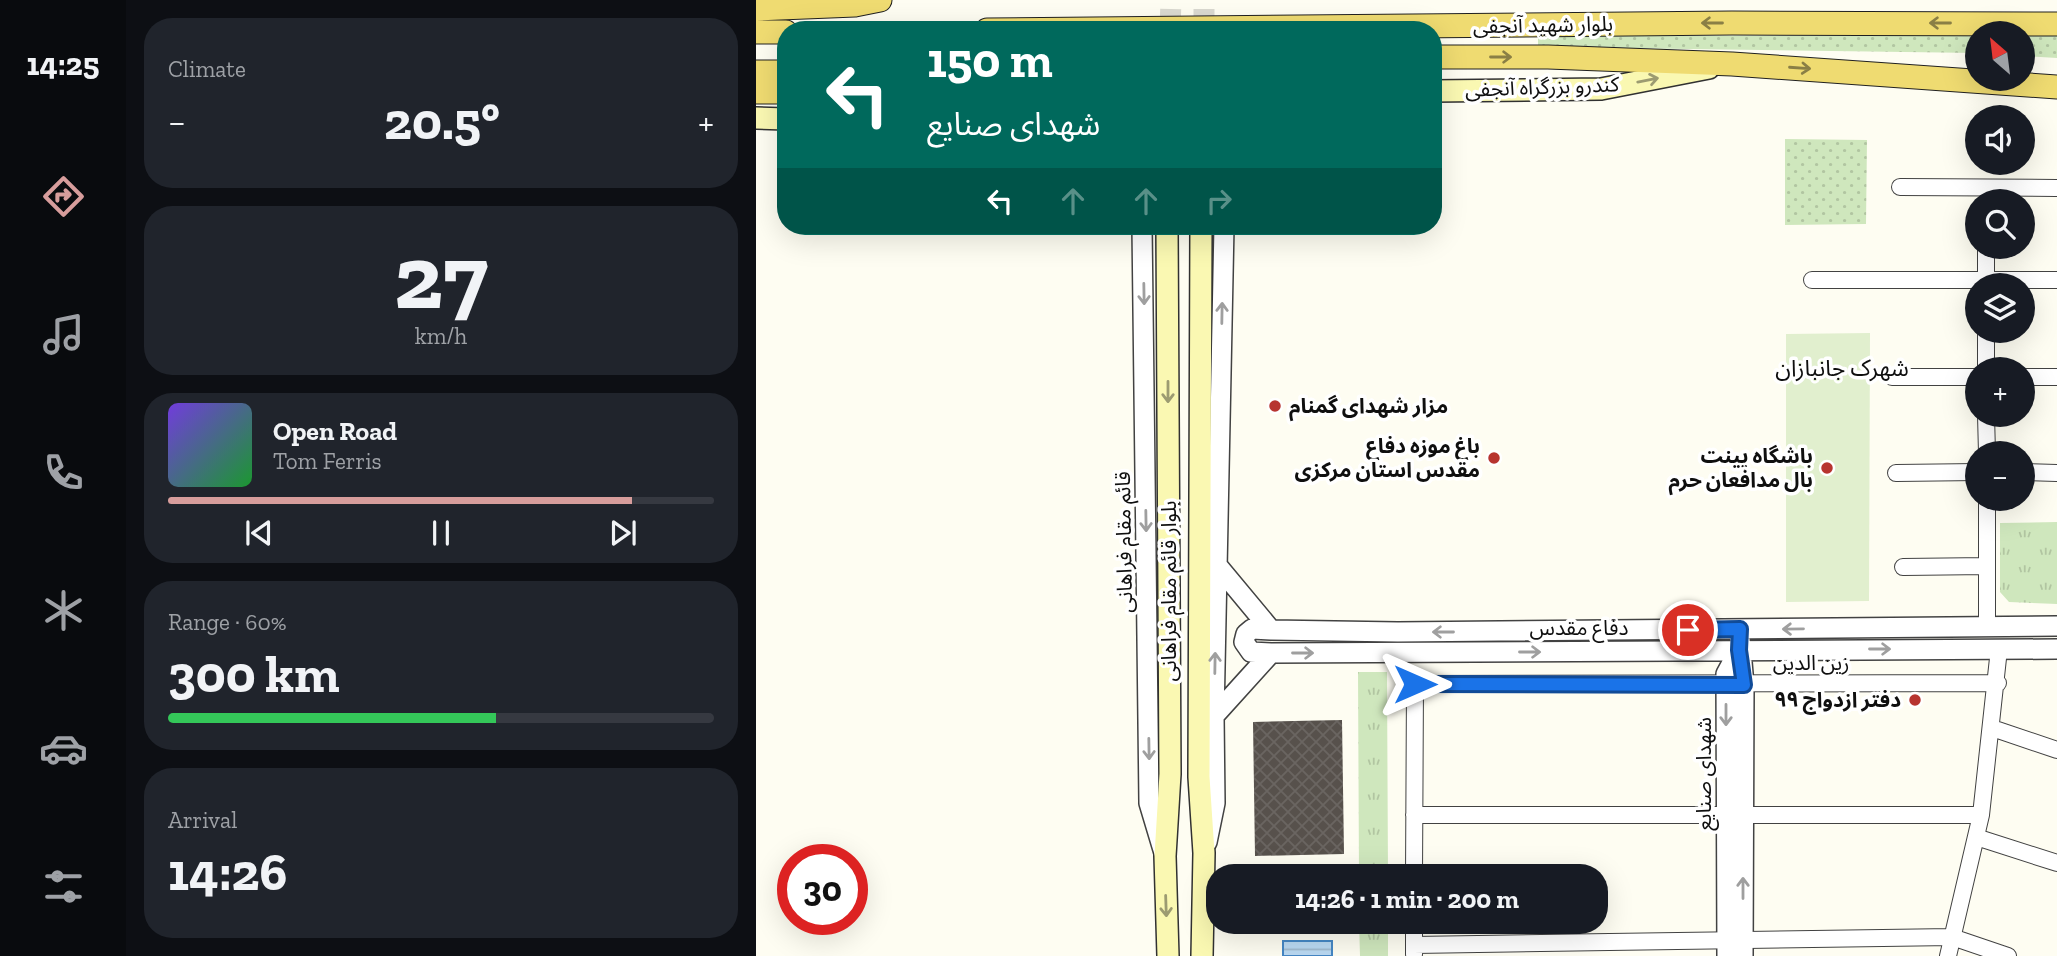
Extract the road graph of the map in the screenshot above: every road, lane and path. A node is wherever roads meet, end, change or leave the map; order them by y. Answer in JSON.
{"nodes":[{"id":1,"x":880,"y":0,"type":"edge"},
{"id":2,"x":756,"y":9,"type":"edge"},
{"id":3,"x":2057,"y":24,"type":"edge"},
{"id":4,"x":1442,"y":26,"type":"edge"},
{"id":5,"x":756,"y":32,"type":"edge"},
{"id":6,"x":777,"y":32,"type":"edge"},
{"id":7,"x":1442,"y":57,"type":"edge"},
{"id":8,"x":1732,"y":64,"type":"junction"},
{"id":9,"x":756,"y":72,"type":"edge"},
{"id":10,"x":777,"y":72,"type":"edge"},
{"id":11,"x":2057,"y":87,"type":"edge"},
{"id":12,"x":1442,"y":91,"type":"edge"},
{"id":13,"x":756,"y":92,"type":"edge"},
{"id":14,"x":777,"y":92,"type":"edge"},
{"id":15,"x":756,"y":118,"type":"edge"},
{"id":16,"x":777,"y":119,"type":"edge"},
{"id":17,"x":1900,"y":187,"type":"dead end"},
{"id":18,"x":2057,"y":188,"type":"edge"},
{"id":19,"x":2035,"y":190,"type":"edge"},
{"id":20,"x":1965,"y":192,"type":"edge"},
{"id":21,"x":1142,"y":235,"type":"edge"},
{"id":22,"x":1167,"y":235,"type":"edge"},
{"id":23,"x":1201,"y":235,"type":"edge"},
{"id":24,"x":1224,"y":235,"type":"edge"},
{"id":25,"x":1812,"y":281,"type":"dead end"},
{"id":26,"x":2057,"y":281,"type":"edge"},
{"id":27,"x":2035,"y":282,"type":"edge"},
{"id":28,"x":1965,"y":283,"type":"edge"},
{"id":29,"x":1892,"y":377,"type":"dead end"},
{"id":30,"x":1965,"y":377,"type":"edge"},
{"id":31,"x":2035,"y":377,"type":"edge"},
{"id":32,"x":2057,"y":377,"type":"edge"},
{"id":33,"x":1965,"y":472,"type":"edge"},
{"id":34,"x":2035,"y":472,"type":"edge"},
{"id":35,"x":2057,"y":472,"type":"edge"},
{"id":36,"x":1896,"y":473,"type":"dead end"},
{"id":37,"x":1987,"y":511,"type":"edge"},
{"id":38,"x":1217,"y":565,"type":"junction"},
{"id":39,"x":1987,"y":566,"type":"junction"},
{"id":40,"x":1902,"y":567,"type":"dead end"},
{"id":41,"x":2057,"y":626,"type":"edge"},
{"id":42,"x":1987,"y":627,"type":"junction"},
{"id":43,"x":1740,"y":629,"type":"junction"},
{"id":44,"x":1271,"y":630,"type":"junction"},
{"id":45,"x":1999,"y":649,"type":"junction"},
{"id":46,"x":2057,"y":649,"type":"edge"},
{"id":47,"x":1739,"y":650,"type":"junction"},
{"id":48,"x":1271,"y":653,"type":"junction"},
{"id":49,"x":1998,"y":683,"type":"junction"},
{"id":50,"x":1735,"y":685,"type":"junction"},
{"id":51,"x":1214,"y":716,"type":"junction"},
{"id":52,"x":1992,"y":728,"type":"junction"},
{"id":53,"x":2057,"y":750,"type":"edge"},
{"id":54,"x":1414,"y":815,"type":"junction"},
{"id":55,"x":1735,"y":815,"type":"junction"},
{"id":56,"x":1981,"y":815,"type":"junction"},
{"id":57,"x":1976,"y":836,"type":"junction"},
{"id":58,"x":1205,"y":853,"type":"junction"},
{"id":59,"x":1165,"y":856,"type":"junction"},
{"id":60,"x":2057,"y":863,"type":"edge"},
{"id":61,"x":1414,"y":864,"type":"edge"},
{"id":62,"x":1952,"y":937,"type":"junction"},
{"id":63,"x":1735,"y":948,"type":"edge"},
{"id":64,"x":1413,"y":951,"type":"edge"},
{"id":65,"x":1168,"y":956,"type":"edge"},
{"id":66,"x":1202,"y":956,"type":"edge"},
{"id":67,"x":1948,"y":956,"type":"edge"},
{"id":68,"x":2008,"y":956,"type":"edge"}],
"edges":[{"from":1,"to":2,"type":"main road"},
{"from":3,"to":4,"type":"main road","name":"بلوار شهید آنجفی","one_way":true},
{"from":5,"to":6,"type":"main road"},
{"from":7,"to":8,"type":"main road","name":"بلوار شهید آنجفی","one_way":true},
{"from":8,"to":11,"type":"main road","name":"بلوار شهید آنجفی","one_way":true},
{"from":12,"to":8,"type":"main road","name":"کندرو بزرگراه آنجفی","one_way":true},
{"from":9,"to":10,"type":"main road"},
{"from":13,"to":14,"type":"main road"},
{"from":15,"to":16,"type":"main road"},
{"from":17,"to":20,"type":"street"},
{"from":18,"to":19,"type":"street"},
{"from":21,"to":59,"type":"street","name":"قائم مقام فراهانی","one_way":true},
{"from":22,"to":59,"type":"main road","name":"بلوار قائم مقام فراهانی","one_way":true},
{"from":23,"to":58,"type":"main road","name":"بلوار قائم مقام فراهانی"},
{"from":38,"to":24,"type":"street","one_way":true},
{"from":25,"to":28,"type":"street"},
{"from":26,"to":27,"type":"street"},
{"from":29,"to":30,"type":"street"},
{"from":31,"to":32,"type":"street"},
{"from":33,"to":36,"type":"street"},
{"from":34,"to":35,"type":"street"},
{"from":37,"to":39,"type":"street"},
{"from":38,"to":44,"type":"street"},
{"from":51,"to":38,"type":"street","one_way":true},
{"from":39,"to":40,"type":"street"},
{"from":39,"to":42,"type":"street"},
{"from":41,"to":42,"type":"street","name":"دفاع مقدس"},
{"from":42,"to":43,"type":"street","name":"دفاع مقدس","one_way":true},
{"from":43,"to":44,"type":"street","name":"دفاع مقدس","one_way":true},
{"from":43,"to":47,"type":"street","name":"شهدای صنایع"},
{"from":44,"to":48,"type":"street"},
{"from":45,"to":46,"type":"street","name":"دفاع مقدس"},
{"from":47,"to":45,"type":"street","name":"دفاع مقدس","one_way":true},
{"from":45,"to":49,"type":"street"},
{"from":48,"to":47,"type":"street","name":"دفاع مقدس","one_way":true},
{"from":47,"to":50,"type":"street","name":"شهدای صنایع"},
{"from":48,"to":51,"type":"street"},
{"from":49,"to":50,"type":"street","name":"زین الدین"},
{"from":49,"to":52,"type":"street"},
{"from":50,"to":54,"type":"street","name":"زین الدین"},
{"from":50,"to":55,"type":"street","name":"شهدای صنایع"},
{"from":51,"to":58,"type":"street"},
{"from":52,"to":53,"type":"street"},
{"from":52,"to":56,"type":"street"},
{"from":54,"to":55,"type":"street"},
{"from":54,"to":61,"type":"street"},
{"from":55,"to":56,"type":"street"},
{"from":55,"to":63,"type":"street","name":"شهدای صنایع"},
{"from":56,"to":57,"type":"street"},
{"from":57,"to":60,"type":"street"},
{"from":57,"to":62,"type":"street"},
{"from":58,"to":66,"type":"main road","name":"بلوار قائم مقام فراهانی"},
{"from":59,"to":65,"type":"main road","name":"بلوار قائم مقام فراهانی","one_way":true},
{"from":62,"to":63,"type":"street"},
{"from":62,"to":67,"type":"street"},
{"from":62,"to":68,"type":"street"},
{"from":63,"to":64,"type":"street"}]}
